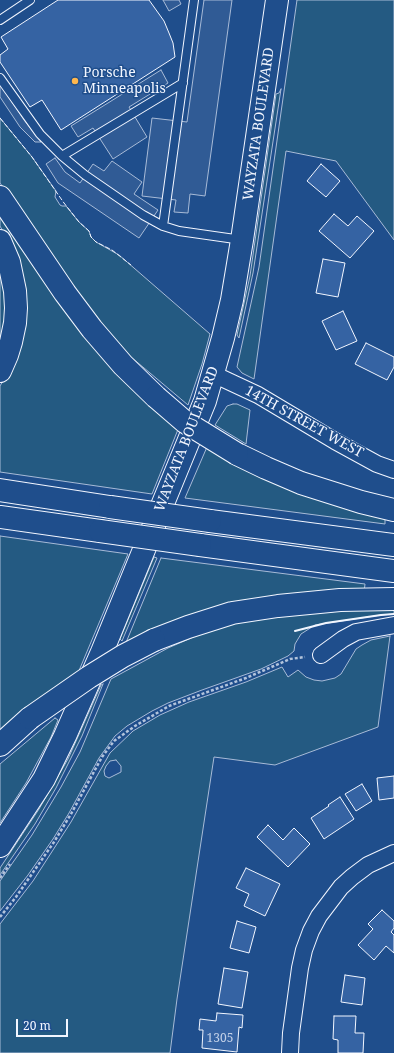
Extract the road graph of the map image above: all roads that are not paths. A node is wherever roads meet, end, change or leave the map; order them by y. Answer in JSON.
{"nodes":[{"id":1,"x":30,"y":0,"type":"edge"},
{"id":2,"x":194,"y":0,"type":"edge"},
{"id":3,"x":277,"y":0,"type":"edge"},
{"id":4,"x":0,"y":20,"type":"edge"},
{"id":5,"x":0,"y":78,"type":"edge"},
{"id":6,"x":183,"y":82,"type":"junction"},
{"id":7,"x":62,"y":156,"type":"junction"},
{"id":8,"x":0,"y":196,"type":"edge"},
{"id":9,"x":164,"y":226,"type":"junction"},
{"id":10,"x":242,"y":240,"type":"junction"},
{"id":11,"x":0,"y":241,"type":"edge"},
{"id":12,"x":0,"y":371,"type":"edge"},
{"id":13,"x":213,"y":374,"type":"junction"},
{"id":14,"x":394,"y":470,"type":"edge"},
{"id":15,"x":0,"y":490,"type":"edge"},
{"id":16,"x":394,"y":510,"type":"edge"},
{"id":17,"x":0,"y":517,"type":"edge"},
{"id":18,"x":394,"y":545,"type":"edge"},
{"id":19,"x":394,"y":571,"type":"edge"},
{"id":20,"x":394,"y":599,"type":"edge"},
{"id":21,"x":394,"y":625,"type":"edge"},
{"id":22,"x":321,"y":655,"type":"road end"},
{"id":23,"x":0,"y":745,"type":"edge"},
{"id":24,"x":0,"y":846,"type":"edge"},
{"id":25,"x":394,"y":853,"type":"edge"},
{"id":26,"x":290,"y":1053,"type":"edge"}],
"edges":[{"from":1,"to":4,"type":"lane"},
{"from":2,"to":6,"type":"lane"},
{"from":3,"to":10,"type":"main road","name":"WAYZATA BOULEVARD"},
{"from":5,"to":7,"type":"lane"},
{"from":6,"to":7,"type":"lane"},
{"from":6,"to":9,"type":"lane"},
{"from":7,"to":9,"type":"lane"},
{"from":8,"to":16,"type":"main road","bridge":true},
{"from":9,"to":10,"type":"lane"},
{"from":10,"to":13,"type":"main road","name":"WAYZATA BOULEVARD"},
{"from":11,"to":12,"type":"main road"},
{"from":13,"to":14,"type":"street","name":"14TH STREET WEST"},
{"from":13,"to":24,"type":"main road","name":"WAYZATA BOULEVARD"},
{"from":15,"to":18,"type":"main road","bridge":true},
{"from":17,"to":19,"type":"main road","bridge":true},
{"from":20,"to":23,"type":"main road","bridge":true},
{"from":21,"to":22,"type":"street"},
{"from":25,"to":26,"type":"street"}]}
